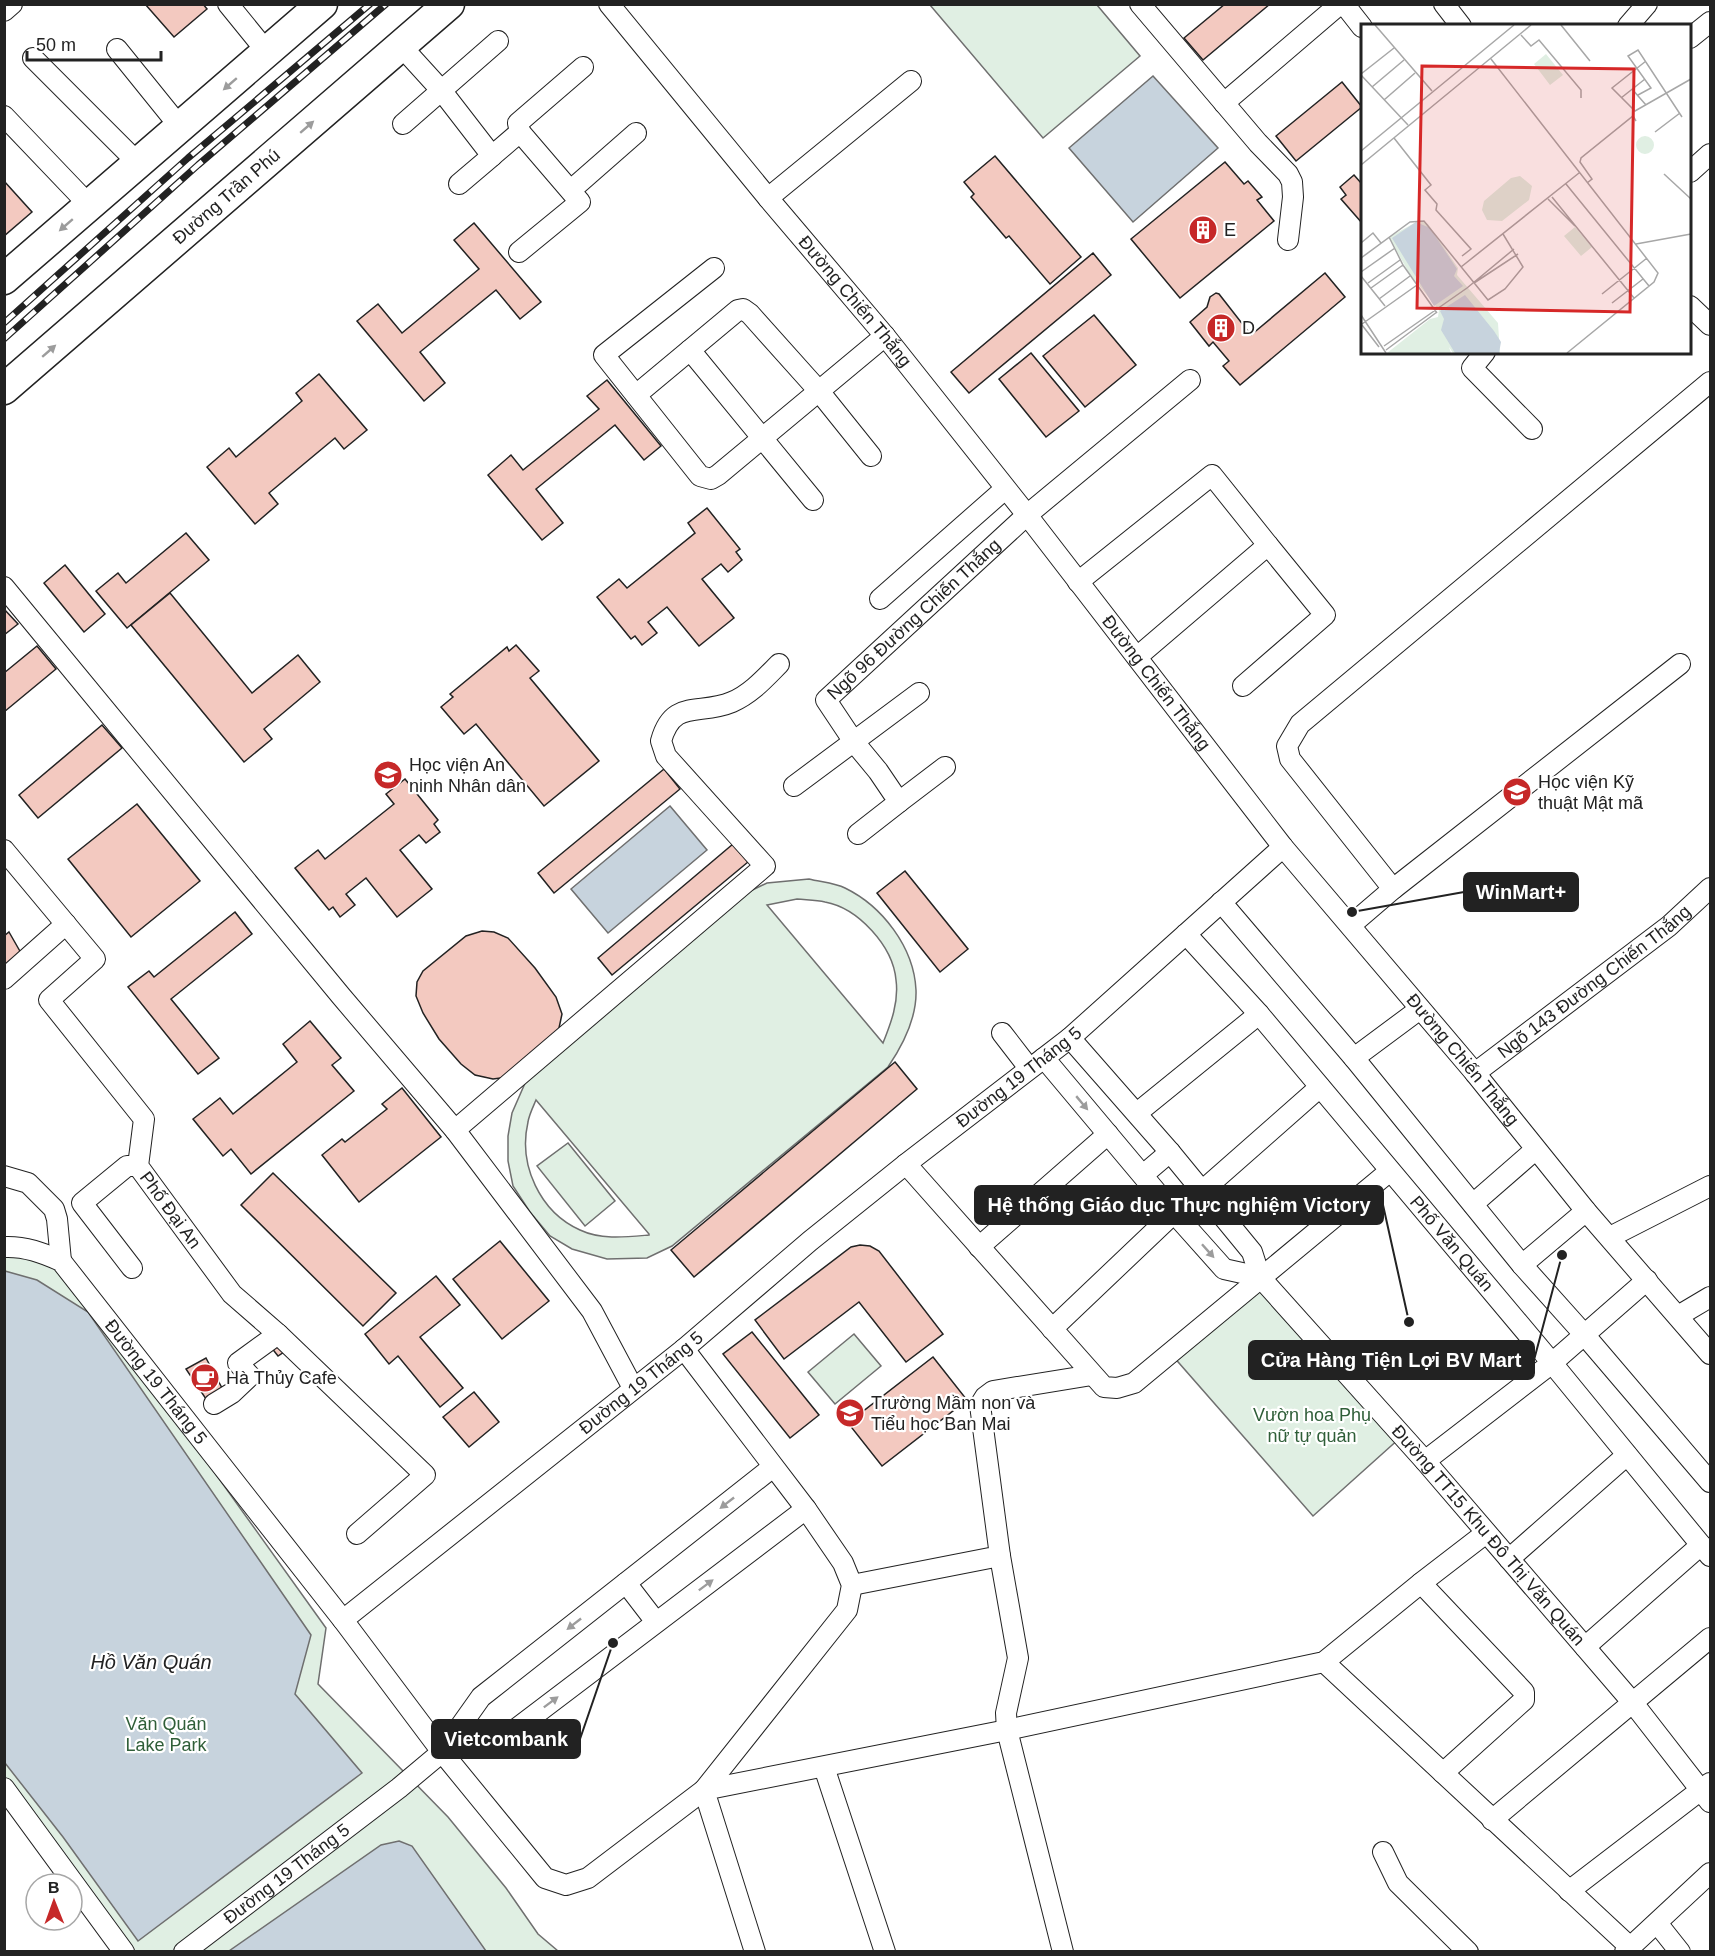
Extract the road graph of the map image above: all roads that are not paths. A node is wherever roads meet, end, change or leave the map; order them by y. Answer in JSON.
{"nodes":[{"id":1,"x":12,"y":4,"type":"edge"},
{"id":2,"x":228,"y":4,"type":"edge"},
{"id":3,"x":322,"y":4,"type":"edge"},
{"id":4,"x":449,"y":4,"type":"edge"},
{"id":5,"x":609,"y":4,"type":"edge"},
{"id":6,"x":1140,"y":4,"type":"edge"},
{"id":7,"x":1342,"y":4,"type":"edge"},
{"id":8,"x":1444,"y":4,"type":"edge"},
{"id":9,"x":1647,"y":4,"type":"edge"},
{"id":10,"x":4,"y":11,"type":"edge"},
{"id":11,"x":1710,"y":22,"type":"edge"},
{"id":12,"x":1459,"y":24,"type":"edge"},
{"id":13,"x":1630,"y":24,"type":"edge"},
{"id":14,"x":1361,"y":26,"type":"edge"},
{"id":15,"x":1691,"y":36,"type":"edge"},
{"id":16,"x":498,"y":41,"type":"dead end"},
{"id":17,"x":401,"y":46,"type":"junction"},
{"id":18,"x":117,"y":48,"type":"dead end"},
{"id":19,"x":267,"y":51,"type":"junction"},
{"id":20,"x":33,"y":58,"type":"dead end"},
{"id":21,"x":583,"y":67,"type":"dead end"},
{"id":22,"x":911,"y":81,"type":"dead end"},
{"id":23,"x":441,"y":90,"type":"junction"},
{"id":24,"x":1224,"y":103,"type":"junction"},
{"id":25,"x":4,"y":116,"type":"edge"},
{"id":26,"x":403,"y":124,"type":"dead end"},
{"id":27,"x":180,"y":127,"type":"junction"},
{"id":28,"x":520,"y":132,"type":"junction"},
{"id":29,"x":636,"y":133,"type":"dead end"},
{"id":30,"x":492,"y":156,"type":"junction"},
{"id":31,"x":1709,"y":158,"type":"edge"},
{"id":32,"x":138,"y":163,"type":"junction"},
{"id":33,"x":1691,"y":171,"type":"edge"},
{"id":34,"x":459,"y":184,"type":"dead end"},
{"id":35,"x":575,"y":196,"type":"junction"},
{"id":36,"x":768,"y":198,"type":"junction"},
{"id":37,"x":89,"y":205,"type":"junction"},
{"id":38,"x":1288,"y":240,"type":"dead end"},
{"id":39,"x":519,"y":252,"type":"dead end"},
{"id":40,"x":714,"y":268,"type":"dead end"},
{"id":41,"x":4,"y":279,"type":"edge"},
{"id":42,"x":1691,"y":308,"type":"edge"},
{"id":43,"x":1710,"y":325,"type":"edge"},
{"id":44,"x":885,"y":336,"type":"junction"},
{"id":45,"x":690,"y":350,"type":"junction"},
{"id":46,"x":1483,"y":354,"type":"edge"},
{"id":47,"x":1190,"y":380,"type":"dead end"},
{"id":48,"x":1710,"y":382,"type":"edge"},
{"id":49,"x":4,"y":389,"type":"edge"},
{"id":50,"x":818,"y":390,"type":"junction"},
{"id":51,"x":636,"y":395,"type":"junction"},
{"id":52,"x":1532,"y":429,"type":"dead end"},
{"id":53,"x":761,"y":438,"type":"junction"},
{"id":54,"x":871,"y":456,"type":"dead end"},
{"id":55,"x":1005,"y":489,"type":"junction"},
{"id":56,"x":813,"y":501,"type":"dead end"},
{"id":57,"x":1027,"y":515,"type":"junction"},
{"id":58,"x":1268,"y":545,"type":"junction"},
{"id":59,"x":1078,"y":582,"type":"junction"},
{"id":60,"x":4,"y":588,"type":"edge"},
{"id":61,"x":880,"y":599,"type":"dead end"},
{"id":62,"x":1137,"y":657,"type":"junction"},
{"id":63,"x":779,"y":664,"type":"dead end"},
{"id":64,"x":1680,"y":664,"type":"dead end"},
{"id":65,"x":1243,"y":686,"type":"dead end"},
{"id":66,"x":919,"y":693,"type":"dead end"},
{"id":67,"x":854,"y":742,"type":"junction"},
{"id":68,"x":945,"y":767,"type":"dead end"},
{"id":69,"x":794,"y":786,"type":"dead end"},
{"id":70,"x":899,"y":802,"type":"junction"},
{"id":71,"x":858,"y":834,"type":"dead end"},
{"id":72,"x":1283,"y":847,"type":"junction"},
{"id":73,"x":4,"y":850,"type":"edge"},
{"id":74,"x":1710,"y":888,"type":"edge"},
{"id":75,"x":1393,"y":889,"type":"junction"},
{"id":76,"x":1221,"y":902,"type":"junction"},
{"id":77,"x":66,"y":924,"type":"junction"},
{"id":78,"x":1351,"y":925,"type":"junction"},
{"id":79,"x":1186,"y":934,"type":"junction"},
{"id":80,"x":4,"y":979,"type":"edge"},
{"id":81,"x":1420,"y":1010,"type":"junction"},
{"id":82,"x":1259,"y":1014,"type":"junction"},
{"id":83,"x":1002,"y":1033,"type":"dead end"},
{"id":84,"x":1070,"y":1038,"type":"junction"},
{"id":85,"x":1354,"y":1058,"type":"junction"},
{"id":86,"x":1036,"y":1063,"type":"junction"},
{"id":87,"x":1475,"y":1073,"type":"junction"},
{"id":88,"x":1320,"y":1087,"type":"junction"},
{"id":89,"x":1137,"y":1113,"type":"junction"},
{"id":90,"x":455,"y":1130,"type":"junction"},
{"id":91,"x":1108,"y":1134,"type":"junction"},
{"id":92,"x":1535,"y":1150,"type":"junction"},
{"id":93,"x":1170,"y":1152,"type":"junction"},
{"id":94,"x":906,"y":1164,"type":"junction"},
{"id":95,"x":138,"y":1166,"type":"junction"},
{"id":96,"x":1390,"y":1171,"type":"junction"},
{"id":97,"x":1143,"y":1175,"type":"junction"},
{"id":98,"x":4,"y":1176,"type":"edge"},
{"id":99,"x":1710,"y":1186,"type":"edge"},
{"id":100,"x":1202,"y":1191,"type":"junction"},
{"id":101,"x":1473,"y":1204,"type":"junction"},
{"id":102,"x":1586,"y":1211,"type":"junction"},
{"id":103,"x":1174,"y":1213,"type":"junction"},
{"id":104,"x":1610,"y":1237,"type":"junction"},
{"id":105,"x":4,"y":1247,"type":"edge"},
{"id":106,"x":980,"y":1247,"type":"junction"},
{"id":107,"x":61,"y":1261,"type":"junction"},
{"id":108,"x":1522,"y":1265,"type":"junction"},
{"id":109,"x":132,"y":1268,"type":"dead end"},
{"id":110,"x":1260,"y":1277,"type":"junction"},
{"id":111,"x":1647,"y":1280,"type":"junction"},
{"id":112,"x":1710,"y":1297,"type":"edge"},
{"id":113,"x":1678,"y":1316,"type":"junction"},
{"id":114,"x":1052,"y":1329,"type":"junction"},
{"id":115,"x":278,"y":1334,"type":"junction"},
{"id":116,"x":1584,"y":1334,"type":"junction"},
{"id":117,"x":684,"y":1349,"type":"junction"},
{"id":118,"x":1710,"y":1354,"type":"edge"},
{"id":119,"x":1551,"y":1363,"type":"junction"},
{"id":120,"x":1092,"y":1375,"type":"junction"},
{"id":121,"x":633,"y":1388,"type":"junction"},
{"id":122,"x":214,"y":1404,"type":"dead end"},
{"id":123,"x":1627,"y":1455,"type":"junction"},
{"id":124,"x":1425,"y":1461,"type":"junction"},
{"id":125,"x":773,"y":1467,"type":"junction"},
{"id":126,"x":1710,"y":1482,"type":"edge"},
{"id":127,"x":806,"y":1509,"type":"junction"},
{"id":128,"x":1486,"y":1533,"type":"junction"},
{"id":129,"x":357,"y":1534,"type":"dead end"},
{"id":130,"x":1706,"y":1551,"type":"edge"},
{"id":131,"x":1000,"y":1556,"type":"junction"},
{"id":132,"x":1509,"y":1559,"type":"junction"},
{"id":133,"x":626,"y":1583,"type":"junction"},
{"id":134,"x":1421,"y":1583,"type":"junction"},
{"id":135,"x":852,"y":1585,"type":"junction"},
{"id":136,"x":343,"y":1620,"type":"junction"},
{"id":137,"x":656,"y":1622,"type":"junction"},
{"id":138,"x":1710,"y":1638,"type":"edge"},
{"id":139,"x":1585,"y":1647,"type":"junction"},
{"id":140,"x":1324,"y":1662,"type":"junction"},
{"id":141,"x":1633,"y":1703,"type":"junction"},
{"id":142,"x":1007,"y":1730,"type":"junction"},
{"id":143,"x":442,"y":1752,"type":"junction"},
{"id":144,"x":824,"y":1767,"type":"junction"},
{"id":145,"x":1443,"y":1773,"type":"junction"},
{"id":146,"x":4,"y":1788,"type":"edge"},
{"id":147,"x":704,"y":1790,"type":"junction"},
{"id":148,"x":1708,"y":1792,"type":"edge"},
{"id":149,"x":1492,"y":1820,"type":"junction"},
{"id":150,"x":1383,"y":1852,"type":"dead end"},
{"id":151,"x":1710,"y":1873,"type":"edge"},
{"id":152,"x":1569,"y":1891,"type":"junction"},
{"id":153,"x":1657,"y":1923,"type":"junction"},
{"id":154,"x":1628,"y":1949,"type":"edge"},
{"id":155,"x":124,"y":1952,"type":"edge"},
{"id":156,"x":184,"y":1952,"type":"edge"},
{"id":157,"x":755,"y":1952,"type":"edge"},
{"id":158,"x":885,"y":1952,"type":"edge"},
{"id":159,"x":1063,"y":1952,"type":"edge"},
{"id":160,"x":1468,"y":1952,"type":"edge"},
{"id":161,"x":1680,"y":1952,"type":"edge"}],
"edges":[{"from":1,"to":10,"type":"street"},
{"from":2,"to":19,"type":"street"},
{"from":3,"to":19,"type":"highway"},
{"from":4,"to":17,"type":"highway","name":"Đường Trần Phú"},
{"from":5,"to":36,"type":"street","name":"Đường Chiến Thắng"},
{"from":6,"to":24,"type":"street"},
{"from":7,"to":14,"type":"street"},
{"from":7,"to":24,"type":"street"},
{"from":8,"to":12,"type":"street"},
{"from":9,"to":13,"type":"street"},
{"from":11,"to":15,"type":"street"},
{"from":16,"to":23,"type":"street"},
{"from":17,"to":23,"type":"street"},
{"from":49,"to":17,"type":"highway","name":"Đường Trần Phú","one_way":true},
{"from":18,"to":27,"type":"street"},
{"from":19,"to":27,"type":"highway","one_way":true},
{"from":20,"to":32,"type":"street"},
{"from":21,"to":28,"type":"street"},
{"from":22,"to":36,"type":"street"},
{"from":23,"to":26,"type":"street"},
{"from":23,"to":30,"type":"street"},
{"from":24,"to":38,"type":"street"},
{"from":25,"to":37,"type":"street"},
{"from":27,"to":32,"type":"highway"},
{"from":28,"to":30,"type":"street"},
{"from":28,"to":35,"type":"street"},
{"from":29,"to":35,"type":"street"},
{"from":30,"to":34,"type":"street"},
{"from":31,"to":33,"type":"street"},
{"from":32,"to":37,"type":"highway"},
{"from":35,"to":39,"type":"street"},
{"from":36,"to":44,"type":"street","name":"Đường Chiến Thắng"},
{"from":37,"to":41,"type":"highway","one_way":true},
{"from":40,"to":51,"type":"street"},
{"from":42,"to":43,"type":"street"},
{"from":44,"to":50,"type":"street"},
{"from":44,"to":55,"type":"street","name":"Đường Chiến Thắng"},
{"from":45,"to":50,"type":"street"},
{"from":45,"to":51,"type":"street"},
{"from":45,"to":53,"type":"street"},
{"from":46,"to":52,"type":"street"},
{"from":47,"to":57,"type":"street"},
{"from":48,"to":75,"type":"street"},
{"from":50,"to":53,"type":"street"},
{"from":50,"to":54,"type":"street"},
{"from":51,"to":53,"type":"street"},
{"from":53,"to":56,"type":"street"},
{"from":55,"to":57,"type":"street","name":"Đường Chiến Thắng"},
{"from":55,"to":61,"type":"street"},
{"from":57,"to":59,"type":"street","name":"Đường Chiến Thắng"},
{"from":57,"to":67,"type":"street","name":"Ngõ 96 Đường Chiến Thắng"},
{"from":58,"to":59,"type":"street"},
{"from":58,"to":62,"type":"street"},
{"from":58,"to":65,"type":"street"},
{"from":59,"to":62,"type":"street","name":"Đường Chiến Thắng"},
{"from":60,"to":90,"type":"street"},
{"from":62,"to":72,"type":"street","name":"Đường Chiến Thắng"},
{"from":63,"to":90,"type":"street"},
{"from":64,"to":75,"type":"street"},
{"from":66,"to":67,"type":"street"},
{"from":67,"to":69,"type":"street"},
{"from":67,"to":70,"type":"street","name":"Ngõ 96 Đường Chiến Thắng"},
{"from":68,"to":70,"type":"street"},
{"from":70,"to":71,"type":"street"},
{"from":72,"to":76,"type":"street","name":"Đường 19 Tháng 5"},
{"from":72,"to":78,"type":"street","name":"Đường Chiến Thắng"},
{"from":73,"to":77,"type":"street","name":"Phố Đại An"},
{"from":74,"to":87,"type":"street","name":"Ngõ 143 Đường Chiến Thắng"},
{"from":75,"to":78,"type":"street"},
{"from":76,"to":79,"type":"street","name":"Đường 19 Tháng 5"},
{"from":76,"to":85,"type":"street"},
{"from":77,"to":80,"type":"street"},
{"from":77,"to":95,"type":"street","name":"Phố Đại An"},
{"from":78,"to":81,"type":"street","name":"Đường Chiến Thắng"},
{"from":79,"to":82,"type":"street","name":"Phố Văn Quán"},
{"from":79,"to":84,"type":"street","name":"Đường 19 Tháng 5"},
{"from":81,"to":85,"type":"street"},
{"from":81,"to":87,"type":"street","name":"Đường Chiến Thắng"},
{"from":82,"to":88,"type":"street","name":"Phố Văn Quán"},
{"from":82,"to":89,"type":"street"},
{"from":83,"to":86,"type":"street"},
{"from":84,"to":86,"type":"street","name":"Đường 19 Tháng 5"},
{"from":84,"to":89,"type":"street"},
{"from":85,"to":101,"type":"street"},
{"from":86,"to":91,"type":"street","one_way":true},
{"from":86,"to":94,"type":"street","name":"Đường 19 Tháng 5"},
{"from":87,"to":92,"type":"street","name":"Đường Chiến Thắng"},
{"from":88,"to":96,"type":"street","name":"Phố Văn Quán"},
{"from":88,"to":100,"type":"street"},
{"from":89,"to":93,"type":"street"},
{"from":90,"to":121,"type":"street"},
{"from":91,"to":97,"type":"street"},
{"from":91,"to":106,"type":"street"},
{"from":92,"to":101,"type":"street"},
{"from":92,"to":102,"type":"street","name":"Đường Chiến Thắng"},
{"from":93,"to":97,"type":"street"},
{"from":93,"to":100,"type":"street"},
{"from":94,"to":106,"type":"street"},
{"from":94,"to":117,"type":"street","name":"Đường 19 Tháng 5"},
{"from":95,"to":109,"type":"street"},
{"from":95,"to":115,"type":"street","name":"Phố Đại An"},
{"from":96,"to":110,"type":"street"},
{"from":96,"to":119,"type":"street","name":"Phố Văn Quán"},
{"from":97,"to":103,"type":"street"},
{"from":98,"to":107,"type":"street"},
{"from":99,"to":104,"type":"street"},
{"from":100,"to":110,"type":"street"},
{"from":101,"to":108,"type":"street"},
{"from":102,"to":104,"type":"street","name":"Đường Chiến Thắng"},
{"from":102,"to":108,"type":"street"},
{"from":103,"to":110,"type":"street","one_way":true},
{"from":103,"to":114,"type":"street"},
{"from":104,"to":111,"type":"street","name":"Đường Chiến Thắng"},
{"from":105,"to":107,"type":"street"},
{"from":106,"to":114,"type":"street"},
{"from":107,"to":136,"type":"street","name":"Đường 19 Tháng 5"},
{"from":108,"to":116,"type":"street"},
{"from":110,"to":120,"type":"street"},
{"from":110,"to":124,"type":"street","name":"Đường TT15 Khu Đô Thị Văn Quán"},
{"from":111,"to":113,"type":"street","name":"Đường Chiến Thắng"},
{"from":111,"to":116,"type":"street"},
{"from":112,"to":113,"type":"street"},
{"from":113,"to":118,"type":"street","name":"Đường Chiến Thắng"},
{"from":114,"to":120,"type":"street"},
{"from":115,"to":122,"type":"street"},
{"from":115,"to":129,"type":"street","name":"Phố Đại An"},
{"from":116,"to":119,"type":"street"},
{"from":116,"to":126,"type":"street"},
{"from":117,"to":121,"type":"street","name":"Đường 19 Tháng 5"},
{"from":117,"to":125,"type":"street"},
{"from":119,"to":123,"type":"street","name":"Phố Văn Quán"},
{"from":119,"to":124,"type":"street"},
{"from":120,"to":131,"type":"street"},
{"from":121,"to":136,"type":"street","name":"Đường 19 Tháng 5"},
{"from":123,"to":130,"type":"street","name":"Phố Văn Quán"},
{"from":123,"to":132,"type":"street"},
{"from":124,"to":128,"type":"street","name":"Đường TT15 Khu Đô Thị Văn Quán"},
{"from":125,"to":127,"type":"street"},
{"from":125,"to":133,"type":"street","one_way":true},
{"from":127,"to":135,"type":"street"},
{"from":137,"to":127,"type":"street","one_way":true},
{"from":128,"to":132,"type":"street","name":"Đường TT15 Khu Đô Thị Văn Quán"},
{"from":128,"to":134,"type":"street"},
{"from":130,"to":139,"type":"street"},
{"from":131,"to":135,"type":"street"},
{"from":131,"to":142,"type":"street"},
{"from":132,"to":139,"type":"street","name":"Đường TT15 Khu Đô Thị Văn Quán"},
{"from":133,"to":137,"type":"street"},
{"from":133,"to":143,"type":"street","one_way":true},
{"from":134,"to":140,"type":"street"},
{"from":134,"to":145,"type":"street"},
{"from":135,"to":147,"type":"street"},
{"from":136,"to":143,"type":"street"},
{"from":143,"to":137,"type":"street","one_way":true},
{"from":138,"to":141,"type":"street"},
{"from":139,"to":141,"type":"street","name":"Đường TT15 Khu Đô Thị Văn Quán"},
{"from":140,"to":142,"type":"street"},
{"from":140,"to":145,"type":"street"},
{"from":141,"to":148,"type":"street","name":"Đường TT15 Khu Đô Thị Văn Quán"},
{"from":141,"to":149,"type":"street"},
{"from":142,"to":144,"type":"street"},
{"from":142,"to":159,"type":"street"},
{"from":143,"to":147,"type":"street"},
{"from":143,"to":156,"type":"street","name":"Đường 19 Tháng 5"},
{"from":144,"to":147,"type":"street"},
{"from":144,"to":158,"type":"street"},
{"from":145,"to":149,"type":"street"},
{"from":146,"to":155,"type":"street"},
{"from":147,"to":157,"type":"street"},
{"from":148,"to":152,"type":"street"},
{"from":149,"to":152,"type":"street"},
{"from":150,"to":160,"type":"street"},
{"from":151,"to":153,"type":"street"},
{"from":152,"to":154,"type":"street"},
{"from":153,"to":154,"type":"street"},
{"from":153,"to":161,"type":"street"}]}
